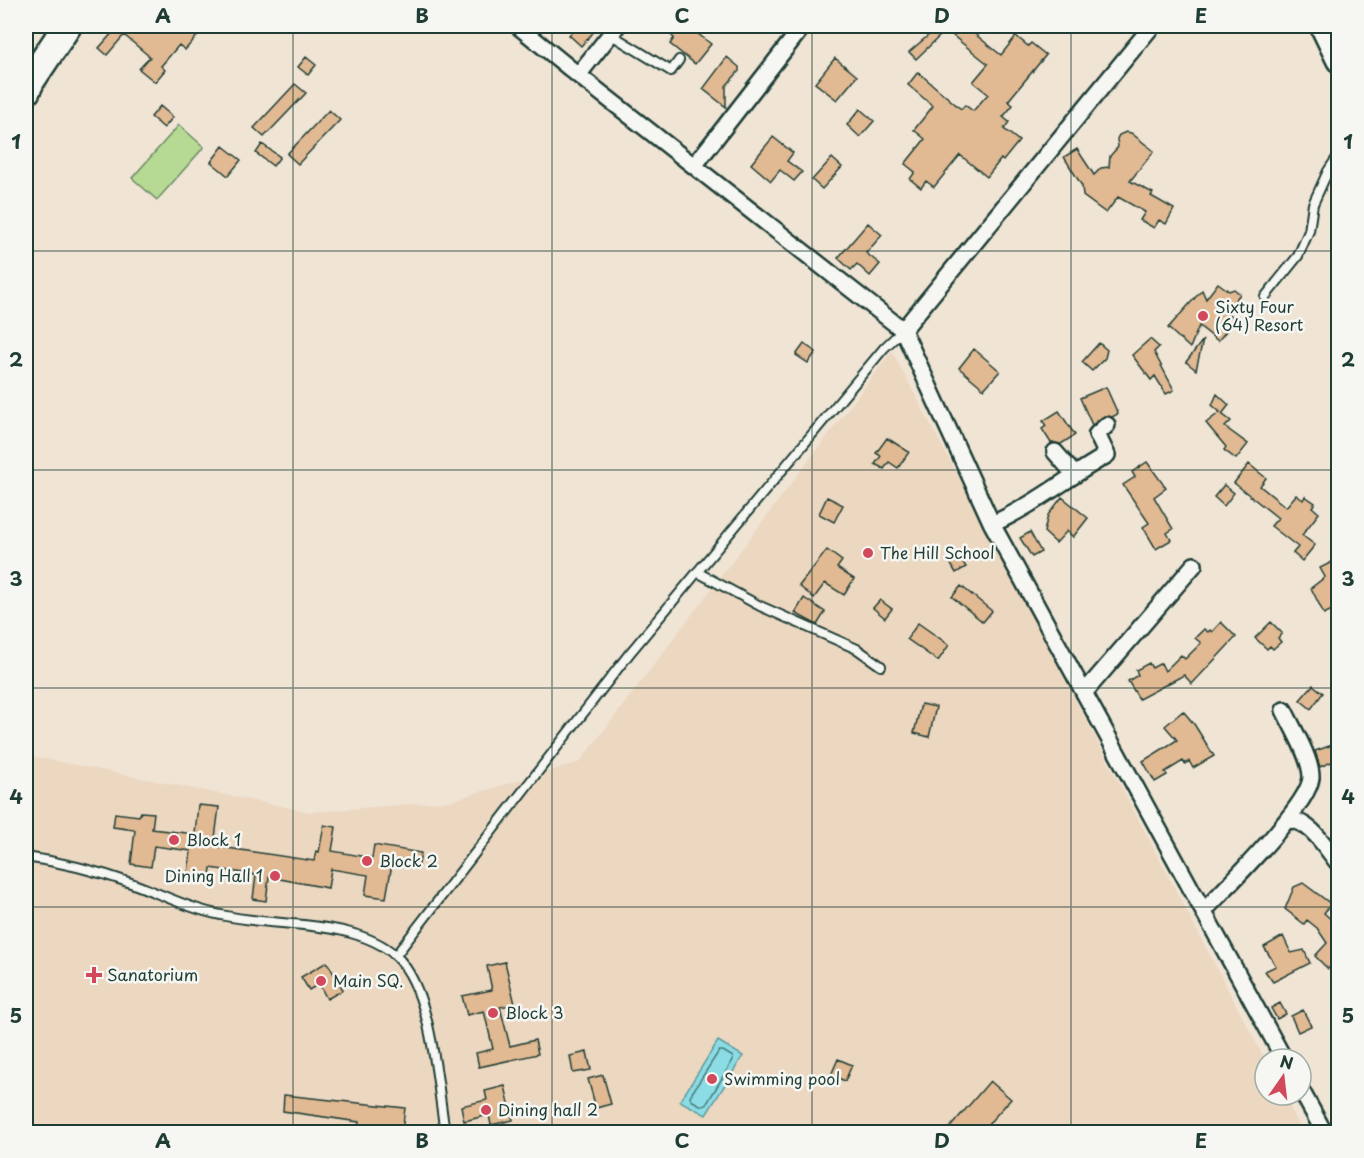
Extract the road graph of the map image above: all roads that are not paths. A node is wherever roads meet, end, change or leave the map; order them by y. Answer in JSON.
{"nodes":[{"id":1,"x":518,"y":26,"type":"edge"},
{"id":2,"x":803,"y":26,"type":"edge"},
{"id":3,"x":1152,"y":26,"type":"edge"},
{"id":4,"x":1321,"y":26,"type":"edge"},
{"id":5,"x":61,"y":28,"type":"edge"},
{"id":6,"x":613,"y":30,"type":"edge"},
{"id":7,"x":679,"y":60,"type":"dead end"},
{"id":8,"x":1338,"y":61,"type":"edge"},
{"id":9,"x":578,"y":75,"type":"junction"},
{"id":10,"x":26,"y":91,"type":"edge"},
{"id":11,"x":1338,"y":156,"type":"edge"},
{"id":12,"x":694,"y":166,"type":"junction"},
{"id":13,"x":1265,"y":297,"type":"dead end"},
{"id":14,"x":903,"y":330,"type":"junction"},
{"id":15,"x":1107,"y":425,"type":"dead end"},
{"id":16,"x":1055,"y":452,"type":"dead end"},
{"id":17,"x":1074,"y":474,"type":"junction"},
{"id":18,"x":992,"y":525,"type":"junction"},
{"id":19,"x":1194,"y":565,"type":"dead end"},
{"id":20,"x":697,"y":572,"type":"junction"},
{"id":21,"x":880,"y":666,"type":"dead end"},
{"id":22,"x":1084,"y":693,"type":"junction"},
{"id":23,"x":1284,"y":710,"type":"dead end"},
{"id":24,"x":1287,"y":820,"type":"junction"},
{"id":25,"x":26,"y":857,"type":"edge"},
{"id":26,"x":1338,"y":863,"type":"edge"},
{"id":27,"x":1204,"y":911,"type":"junction"},
{"id":28,"x":396,"y":955,"type":"junction"},
{"id":29,"x":1278,"y":1047,"type":"edge"},
{"id":30,"x":1310,"y":1107,"type":"edge"},
{"id":31,"x":445,"y":1132,"type":"edge"},
{"id":32,"x":1324,"y":1132,"type":"edge"}],
"edges":[{"from":1,"to":9,"type":"street"},
{"from":2,"to":12,"type":"street"},
{"from":3,"to":14,"type":"street"},
{"from":4,"to":8,"type":"street"},
{"from":5,"to":10,"type":"highway"},
{"from":6,"to":7,"type":"lane"},
{"from":6,"to":9,"type":"street"},
{"from":9,"to":12,"type":"street"},
{"from":11,"to":13,"type":"lane"},
{"from":12,"to":14,"type":"street"},
{"from":14,"to":18,"type":"street"},
{"from":14,"to":20,"type":"lane"},
{"from":15,"to":17,"type":"street"},
{"from":16,"to":17,"type":"street"},
{"from":17,"to":18,"type":"street"},
{"from":18,"to":22,"type":"street"},
{"from":19,"to":22,"type":"street"},
{"from":20,"to":21,"type":"lane"},
{"from":20,"to":28,"type":"lane"},
{"from":22,"to":27,"type":"street"},
{"from":23,"to":24,"type":"street"},
{"from":24,"to":26,"type":"street"},
{"from":24,"to":27,"type":"street"},
{"from":25,"to":28,"type":"lane"},
{"from":27,"to":29,"type":"street"},
{"from":28,"to":31,"type":"lane"},
{"from":30,"to":32,"type":"street"}]}
